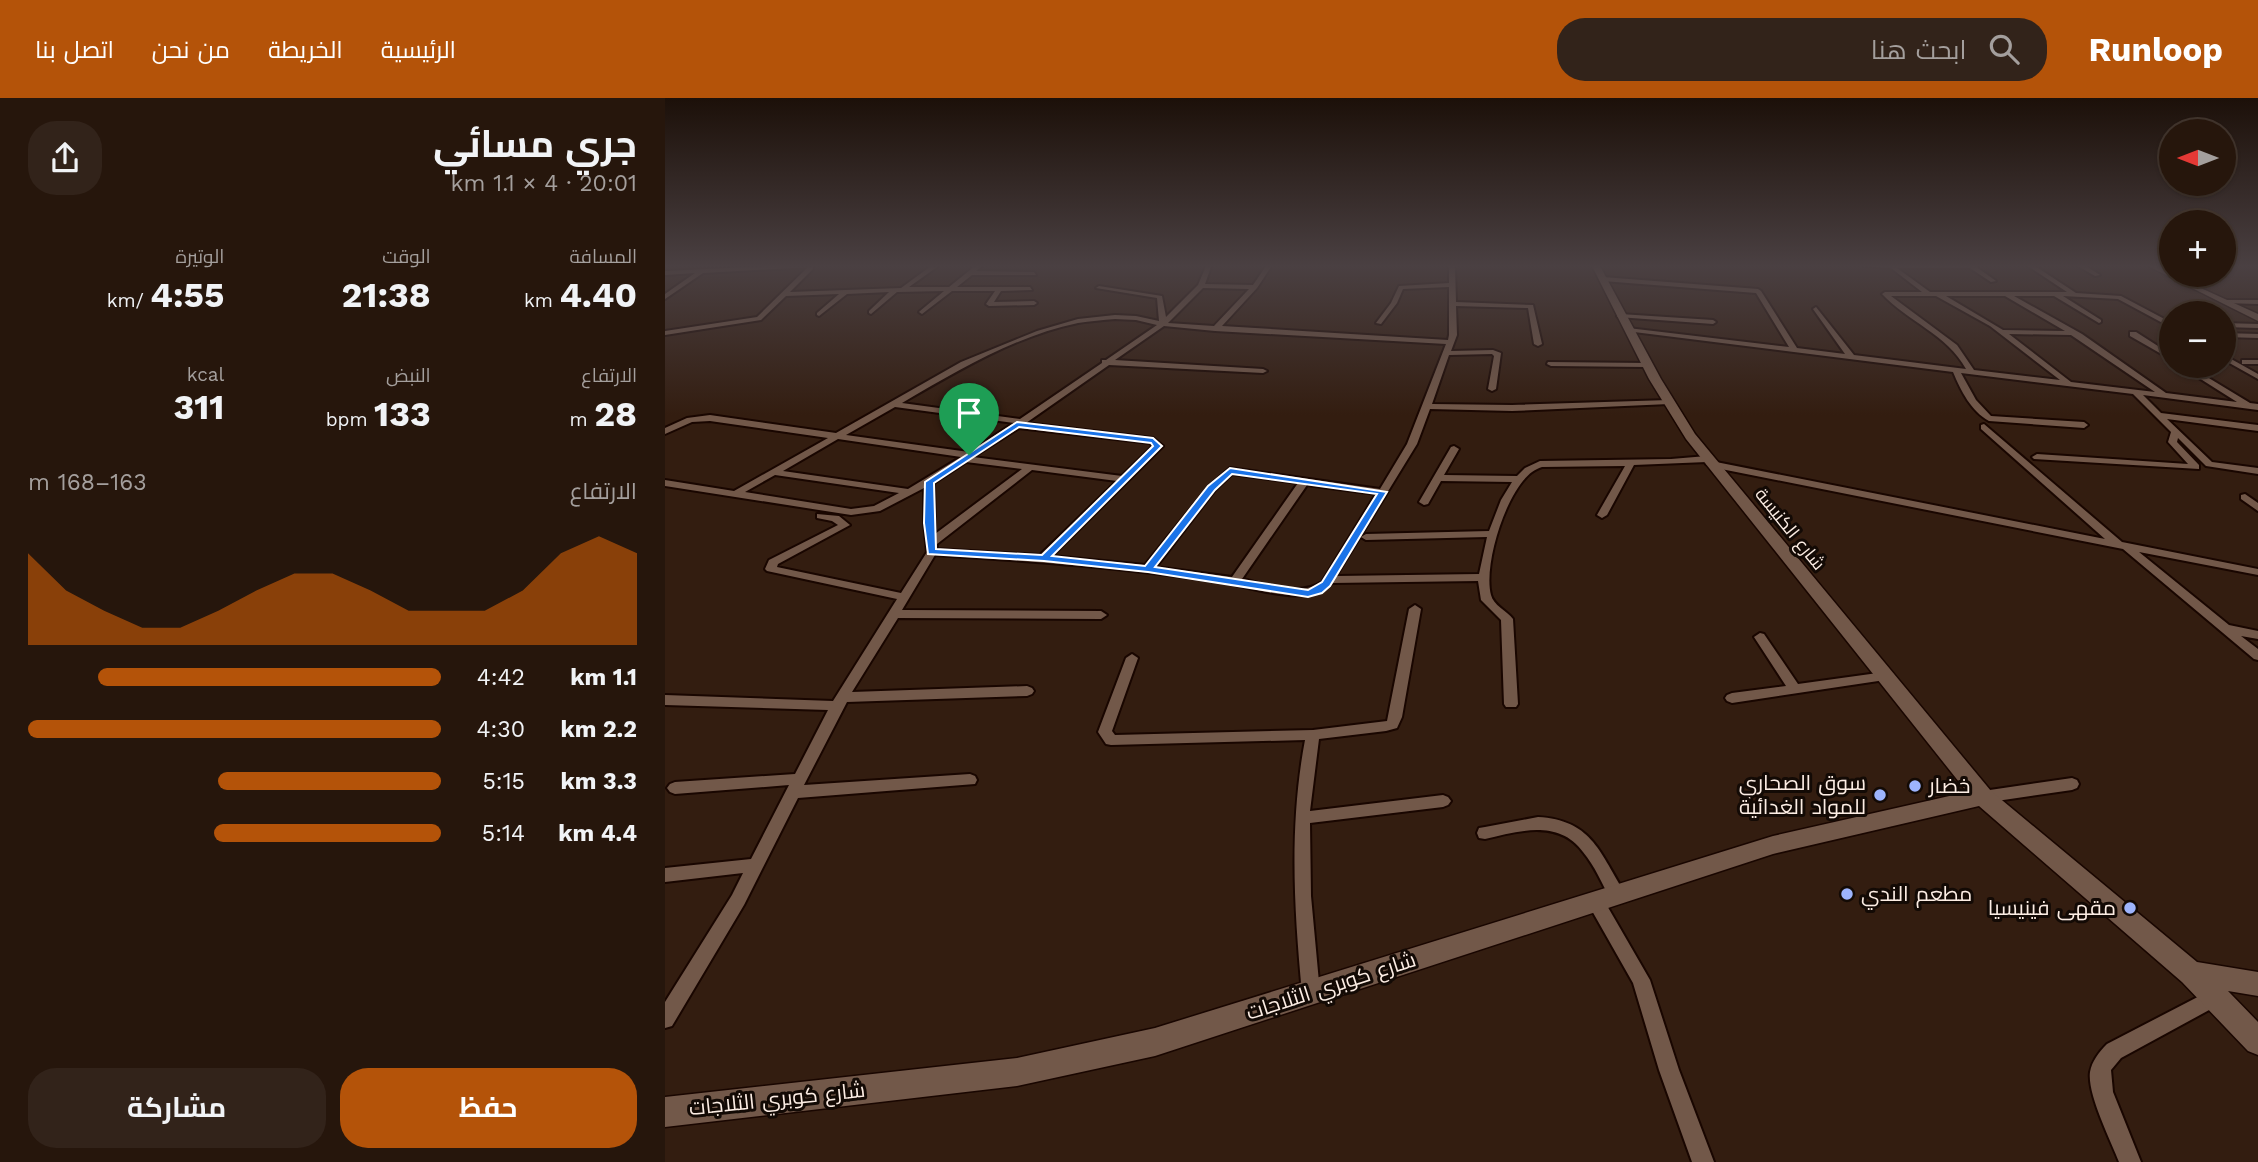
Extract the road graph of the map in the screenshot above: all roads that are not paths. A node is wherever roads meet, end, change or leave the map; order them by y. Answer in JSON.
{"nodes":[{"id":1,"x":762,"y":316,"type":"edge"},
{"id":2,"x":1161,"y":316,"type":"edge"},
{"id":3,"x":1171,"y":316,"type":"edge"},
{"id":4,"x":1228,"y":316,"type":"edge"},
{"id":5,"x":1386,"y":316,"type":"edge"},
{"id":6,"x":1453,"y":316,"type":"edge"},
{"id":7,"x":1533,"y":316,"type":"edge"},
{"id":8,"x":1620,"y":316,"type":"edge"},
{"id":9,"x":1714,"y":316,"type":"edge"},
{"id":10,"x":1773,"y":316,"type":"edge"},
{"id":11,"x":1821,"y":316,"type":"edge"},
{"id":12,"x":1914,"y":316,"type":"edge"},
{"id":13,"x":1974,"y":316,"type":"edge"},
{"id":14,"x":2044,"y":316,"type":"edge"},
{"id":15,"x":2090,"y":316,"type":"edge"},
{"id":16,"x":2099,"y":321,"type":"dead end"},
{"id":17,"x":1713,"y":322,"type":"junction"},
{"id":18,"x":1379,"y":323,"type":"dead end"},
{"id":19,"x":1624,"y":323,"type":"junction"},
{"id":20,"x":1162,"y":324,"type":"junction"},
{"id":21,"x":2236,"y":325,"type":"edge"},
{"id":22,"x":2258,"y":326,"type":"edge"},
{"id":23,"x":1215,"y":329,"type":"junction"},
{"id":24,"x":2001,"y":332,"type":"junction"},
{"id":25,"x":2073,"y":332,"type":"junction"},
{"id":26,"x":665,"y":333,"type":"edge"},
{"id":27,"x":2133,"y":334,"type":"dead end"},
{"id":28,"x":2236,"y":335,"type":"edge"},
{"id":29,"x":2258,"y":335,"type":"edge"},
{"id":30,"x":1451,"y":341,"type":"junction"},
{"id":31,"x":1712,"y":341,"type":"junction"},
{"id":32,"x":1538,"y":344,"type":"dead end"},
{"id":33,"x":2159,"y":350,"type":"edge"},
{"id":34,"x":1795,"y":351,"type":"junction"},
{"id":35,"x":1447,"y":353,"type":"junction"},
{"id":36,"x":1851,"y":357,"type":"junction"},
{"id":37,"x":1105,"y":362,"type":"junction"},
{"id":38,"x":2245,"y":362,"type":"dead end"},
{"id":39,"x":2258,"y":362,"type":"edge"},
{"id":40,"x":2236,"y":364,"type":"edge"},
{"id":41,"x":1551,"y":365,"type":"dead end"},
{"id":42,"x":1647,"y":365,"type":"junction"},
{"id":43,"x":1957,"y":369,"type":"junction"},
{"id":44,"x":1263,"y":371,"type":"dead end"},
{"id":45,"x":1971,"y":371,"type":"junction"},
{"id":46,"x":2258,"y":377,"type":"edge"},
{"id":47,"x":2205,"y":378,"type":"edge"},
{"id":48,"x":2067,"y":383,"type":"junction"},
{"id":49,"x":1492,"y":389,"type":"dead end"},
{"id":50,"x":2134,"y":391,"type":"junction"},
{"id":51,"x":2165,"y":395,"type":"junction"},
{"id":52,"x":1669,"y":402,"type":"junction"},
{"id":53,"x":892,"y":404,"type":"junction"},
{"id":54,"x":1427,"y":406,"type":"junction"},
{"id":55,"x":2254,"y":406,"type":"edge"},
{"id":56,"x":2158,"y":415,"type":"junction"},
{"id":57,"x":1020,"y":423,"type":"junction"},
{"id":58,"x":2084,"y":425,"type":"dead end"},
{"id":59,"x":1984,"y":427,"type":"dead end"},
{"id":60,"x":2258,"y":428,"type":"edge"},
{"id":61,"x":665,"y":431,"type":"edge"},
{"id":62,"x":2175,"y":432,"type":"junction"},
{"id":63,"x":836,"y":436,"type":"junction"},
{"id":64,"x":1454,"y":449,"type":"dead end"},
{"id":65,"x":966,"y":457,"type":"junction"},
{"id":66,"x":2037,"y":457,"type":"dead end"},
{"id":67,"x":1709,"y":461,"type":"junction"},
{"id":68,"x":1631,"y":463,"type":"junction"},
{"id":69,"x":1029,"y":468,"type":"junction"},
{"id":70,"x":2258,"y":471,"type":"edge"},
{"id":71,"x":773,"y":472,"type":"junction"},
{"id":72,"x":1439,"y":478,"type":"junction"},
{"id":73,"x":1125,"y":479,"type":"junction"},
{"id":74,"x":1517,"y":479,"type":"junction"},
{"id":75,"x":1305,"y":481,"type":"junction"},
{"id":76,"x":929,"y":482,"type":"junction"},
{"id":77,"x":665,"y":483,"type":"edge"},
{"id":78,"x":680,"y":485,"type":"junction"},
{"id":79,"x":910,"y":492,"type":"junction"},
{"id":80,"x":1382,"y":492,"type":"junction"},
{"id":81,"x":665,"y":494,"type":"edge"},
{"id":82,"x":735,"y":494,"type":"junction"},
{"id":83,"x":2245,"y":497,"type":"dead end"},
{"id":84,"x":779,"y":501,"type":"junction"},
{"id":85,"x":1424,"y":502,"type":"dead end"},
{"id":86,"x":2258,"y":508,"type":"edge"},
{"id":87,"x":1602,"y":515,"type":"dead end"},
{"id":88,"x":1492,"y":534,"type":"junction"},
{"id":89,"x":1366,"y":537,"type":"dead end"},
{"id":90,"x":2123,"y":545,"type":"junction"},
{"id":91,"x":932,"y":548,"type":"junction"},
{"id":92,"x":1044,"y":558,"type":"junction"},
{"id":93,"x":1148,"y":569,"type":"junction"},
{"id":94,"x":2258,"y":572,"type":"edge"},
{"id":95,"x":1484,"y":577,"type":"junction"},
{"id":96,"x":1328,"y":580,"type":"junction"},
{"id":97,"x":1235,"y":581,"type":"junction"},
{"id":98,"x":903,"y":597,"type":"junction"},
{"id":99,"x":1415,"y":609,"type":"dead end"},
{"id":100,"x":893,"y":614,"type":"junction"},
{"id":101,"x":1101,"y":615,"type":"dead end"},
{"id":102,"x":2223,"y":628,"type":"junction"},
{"id":103,"x":2258,"y":635,"type":"edge"},
{"id":104,"x":1760,"y":637,"type":"dead end"},
{"id":105,"x":2258,"y":656,"type":"edge"},
{"id":106,"x":1132,"y":658,"type":"dead end"},
{"id":107,"x":1885,"y":676,"type":"junction"},
{"id":108,"x":1795,"y":689,"type":"junction"},
{"id":109,"x":1027,"y":691,"type":"dead end"},
{"id":110,"x":1732,"y":698,"type":"dead end"},
{"id":111,"x":665,"y":700,"type":"edge"},
{"id":112,"x":840,"y":701,"type":"junction"},
{"id":113,"x":1511,"y":704,"type":"dead end"},
{"id":114,"x":1313,"y":735,"type":"junction"},
{"id":115,"x":970,"y":780,"type":"dead end"},
{"id":116,"x":2072,"y":784,"type":"dead end"},
{"id":117,"x":796,"y":785,"type":"junction"},
{"id":118,"x":675,"y":788,"type":"dead end"},
{"id":119,"x":1983,"y":797,"type":"junction"},
{"id":120,"x":1443,"y":801,"type":"dead end"},
{"id":121,"x":1303,"y":818,"type":"junction"},
{"id":122,"x":1485,"y":833,"type":"dead end"},
{"id":123,"x":756,"y":865,"type":"junction"},
{"id":124,"x":665,"y":876,"type":"edge"},
{"id":125,"x":1607,"y":898,"type":"junction"},
{"id":126,"x":2191,"y":973,"type":"junction"},
{"id":127,"x":2258,"y":984,"type":"edge"},
{"id":128,"x":1311,"y":993,"type":"junction"},
{"id":129,"x":2215,"y":996,"type":"junction"},
{"id":130,"x":665,"y":1019,"type":"edge"},
{"id":131,"x":2258,"y":1041,"type":"edge"},
{"id":132,"x":665,"y":1112,"type":"edge"},
{"id":133,"x":1703,"y":1162,"type":"edge"},
{"id":134,"x":2130,"y":1162,"type":"edge"}],
"edges":[{"from":1,"to":26,"type":"street"},
{"from":2,"to":20,"type":"street"},
{"from":3,"to":20,"type":"street"},
{"from":4,"to":23,"type":"street"},
{"from":5,"to":18,"type":"street"},
{"from":6,"to":30,"type":"street"},
{"from":7,"to":32,"type":"street"},
{"from":8,"to":19,"type":"main road","name":"شارع الكنيسة"},
{"from":9,"to":17,"type":"street"},
{"from":10,"to":34,"type":"street"},
{"from":11,"to":36,"type":"street"},
{"from":12,"to":45,"type":"street"},
{"from":13,"to":24,"type":"street"},
{"from":14,"to":25,"type":"street"},
{"from":15,"to":16,"type":"street"},
{"from":17,"to":19,"type":"street"},
{"from":17,"to":31,"type":"street"},
{"from":19,"to":31,"type":"street"},
{"from":19,"to":42,"type":"main road","name":"شارع الكنيسة"},
{"from":20,"to":23,"type":"street"},
{"from":20,"to":37,"type":"street"},
{"from":20,"to":53,"type":"street"},
{"from":21,"to":22,"type":"street"},
{"from":23,"to":30,"type":"street"},
{"from":24,"to":25,"type":"street"},
{"from":24,"to":48,"type":"street"},
{"from":25,"to":51,"type":"street"},
{"from":27,"to":33,"type":"street"},
{"from":28,"to":29,"type":"street"},
{"from":30,"to":35,"type":"street"},
{"from":31,"to":34,"type":"street"},
{"from":34,"to":36,"type":"street"},
{"from":35,"to":49,"type":"street"},
{"from":35,"to":54,"type":"street"},
{"from":36,"to":43,"type":"street"},
{"from":37,"to":44,"type":"street"},
{"from":37,"to":57,"type":"street"},
{"from":38,"to":39,"type":"street"},
{"from":40,"to":46,"type":"street"},
{"from":41,"to":42,"type":"street"},
{"from":42,"to":52,"type":"main road","name":"شارع الكنيسة"},
{"from":43,"to":45,"type":"street"},
{"from":43,"to":58,"type":"street"},
{"from":45,"to":48,"type":"street"},
{"from":47,"to":55,"type":"street"},
{"from":48,"to":50,"type":"street"},
{"from":50,"to":51,"type":"street"},
{"from":50,"to":56,"type":"street"},
{"from":51,"to":55,"type":"street"},
{"from":52,"to":54,"type":"street"},
{"from":52,"to":67,"type":"main road","name":"شارع الكنيسة"},
{"from":53,"to":57,"type":"street"},
{"from":53,"to":63,"type":"street"},
{"from":54,"to":80,"type":"street"},
{"from":56,"to":60,"type":"street"},
{"from":56,"to":62,"type":"street"},
{"from":57,"to":65,"type":"street"},
{"from":57,"to":73,"type":"street"},
{"from":59,"to":90,"type":"street"},
{"from":61,"to":63,"type":"street"},
{"from":62,"to":66,"type":"street"},
{"from":62,"to":70,"type":"street"},
{"from":63,"to":65,"type":"street"},
{"from":63,"to":71,"type":"street"},
{"from":64,"to":72,"type":"street"},
{"from":65,"to":69,"type":"street"},
{"from":65,"to":76,"type":"street"},
{"from":67,"to":68,"type":"street"},
{"from":67,"to":90,"type":"street"},
{"from":67,"to":107,"type":"main road","name":"شارع الكنيسة"},
{"from":68,"to":74,"type":"street"},
{"from":68,"to":87,"type":"street"},
{"from":69,"to":73,"type":"street"},
{"from":69,"to":91,"type":"street"},
{"from":71,"to":79,"type":"street"},
{"from":71,"to":82,"type":"street"},
{"from":72,"to":74,"type":"street"},
{"from":72,"to":85,"type":"street"},
{"from":73,"to":92,"type":"street"},
{"from":74,"to":88,"type":"street"},
{"from":75,"to":80,"type":"street"},
{"from":75,"to":93,"type":"street"},
{"from":75,"to":97,"type":"street"},
{"from":76,"to":79,"type":"street"},
{"from":76,"to":91,"type":"street"},
{"from":77,"to":78,"type":"street"},
{"from":78,"to":81,"type":"street"},
{"from":78,"to":82,"type":"street"},
{"from":79,"to":84,"type":"street"},
{"from":80,"to":96,"type":"street"},
{"from":82,"to":84,"type":"street"},
{"from":83,"to":86,"type":"street"},
{"from":84,"to":98,"type":"street"},
{"from":88,"to":89,"type":"street"},
{"from":88,"to":95,"type":"street"},
{"from":90,"to":94,"type":"street"},
{"from":90,"to":102,"type":"street"},
{"from":91,"to":92,"type":"street"},
{"from":91,"to":98,"type":"street"},
{"from":92,"to":93,"type":"street"},
{"from":93,"to":97,"type":"street"},
{"from":95,"to":96,"type":"street"},
{"from":95,"to":113,"type":"street"},
{"from":96,"to":97,"type":"street"},
{"from":98,"to":100,"type":"street"},
{"from":99,"to":114,"type":"street"},
{"from":100,"to":101,"type":"street"},
{"from":100,"to":112,"type":"street"},
{"from":102,"to":103,"type":"street"},
{"from":102,"to":105,"type":"street"},
{"from":104,"to":108,"type":"street"},
{"from":106,"to":114,"type":"street"},
{"from":107,"to":108,"type":"street"},
{"from":107,"to":119,"type":"main road","name":"شارع الكنيسة"},
{"from":108,"to":110,"type":"street"},
{"from":109,"to":112,"type":"street"},
{"from":111,"to":112,"type":"street"},
{"from":112,"to":117,"type":"street"},
{"from":114,"to":121,"type":"street"},
{"from":115,"to":117,"type":"street"},
{"from":116,"to":119,"type":"street"},
{"from":117,"to":118,"type":"street"},
{"from":117,"to":123,"type":"street"},
{"from":119,"to":125,"type":"main road","name":"شارع كوبري الثلاجات"},
{"from":119,"to":126,"type":"main road","name":"شارع الكنيسة"},
{"from":120,"to":121,"type":"street"},
{"from":121,"to":128,"type":"street"},
{"from":122,"to":125,"type":"street"},
{"from":123,"to":124,"type":"street"},
{"from":123,"to":130,"type":"street"},
{"from":125,"to":128,"type":"main road","name":"شارع كوبري الثلاجات"},
{"from":125,"to":133,"type":"street"},
{"from":126,"to":127,"type":"main road"},
{"from":126,"to":129,"type":"main road","name":"شارع الكنيسة"},
{"from":128,"to":132,"type":"main road","name":"شارع كوبري الثلاجات"},
{"from":129,"to":131,"type":"main road","name":"شارع الكنيسة"},
{"from":129,"to":134,"type":"street"}]}
